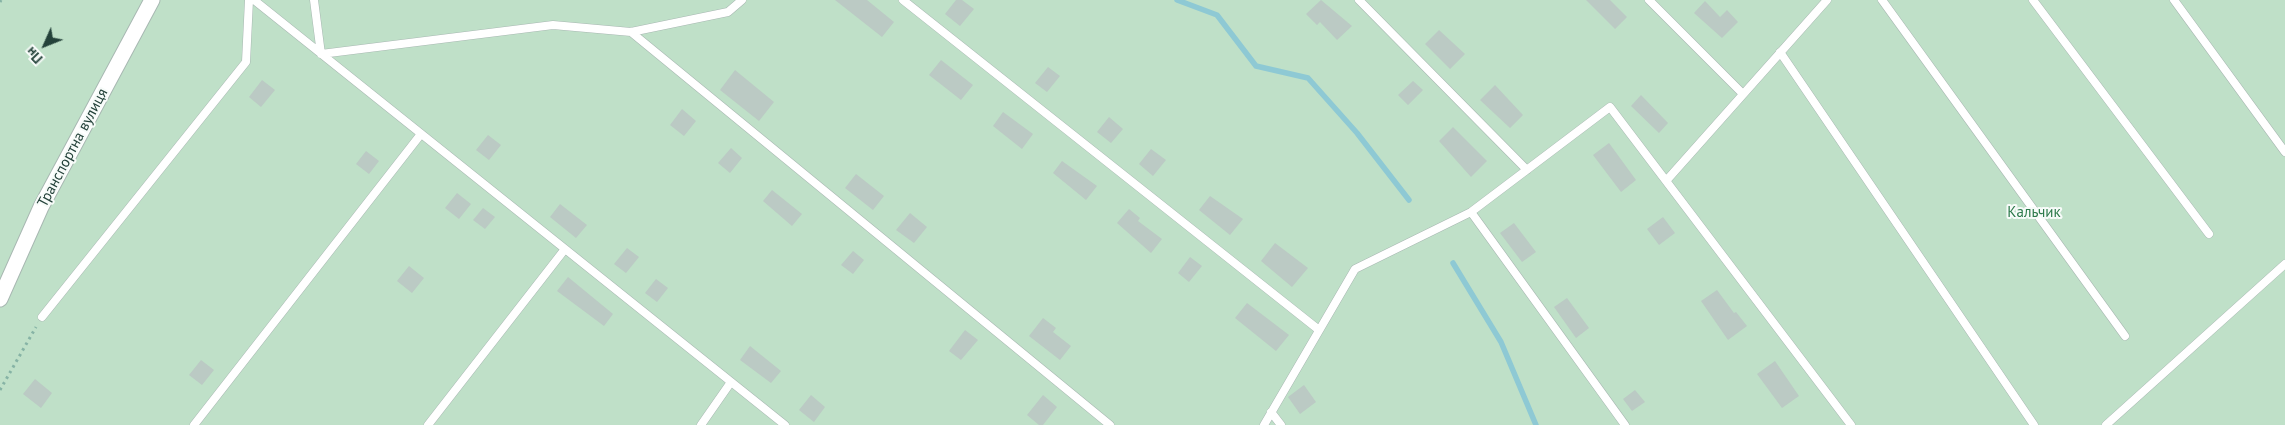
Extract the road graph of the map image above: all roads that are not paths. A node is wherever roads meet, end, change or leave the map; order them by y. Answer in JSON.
{"nodes":[{"id":1,"x":152,"y":0,"type":"edge"},
{"id":2,"x":249,"y":0,"type":"edge"},
{"id":3,"x":254,"y":0,"type":"edge"},
{"id":4,"x":314,"y":0,"type":"edge"},
{"id":5,"x":742,"y":0,"type":"edge"},
{"id":6,"x":903,"y":0,"type":"edge"},
{"id":7,"x":1358,"y":0,"type":"edge"},
{"id":8,"x":1649,"y":0,"type":"edge"},
{"id":9,"x":1827,"y":0,"type":"edge"},
{"id":10,"x":1882,"y":0,"type":"edge"},
{"id":11,"x":2034,"y":0,"type":"edge"},
{"id":12,"x":2174,"y":0,"type":"edge"},
{"id":13,"x":631,"y":32,"type":"junction"},
{"id":14,"x":1780,"y":52,"type":"junction"},
{"id":15,"x":321,"y":54,"type":"junction"},
{"id":16,"x":1743,"y":94,"type":"junction"},
{"id":17,"x":421,"y":134,"type":"junction"},
{"id":18,"x":2285,"y":152,"type":"edge"},
{"id":19,"x":1527,"y":170,"type":"junction"},
{"id":20,"x":1666,"y":181,"type":"junction"},
{"id":21,"x":1471,"y":212,"type":"junction"},
{"id":22,"x":2209,"y":234,"type":"dead end"},
{"id":23,"x":565,"y":249,"type":"junction"},
{"id":24,"x":2285,"y":264,"type":"edge"},
{"id":25,"x":0,"y":298,"type":"edge"},
{"id":26,"x":42,"y":317,"type":"road end"},
{"id":27,"x":1319,"y":330,"type":"junction"},
{"id":28,"x":2124,"y":336,"type":"dead end"},
{"id":29,"x":731,"y":382,"type":"junction"},
{"id":30,"x":1271,"y":412,"type":"junction"},
{"id":31,"x":194,"y":425,"type":"edge"},
{"id":32,"x":428,"y":425,"type":"edge"},
{"id":33,"x":701,"y":425,"type":"edge"},
{"id":34,"x":785,"y":425,"type":"edge"},
{"id":35,"x":1110,"y":425,"type":"edge"},
{"id":36,"x":1264,"y":425,"type":"edge"},
{"id":37,"x":1281,"y":425,"type":"edge"},
{"id":38,"x":1625,"y":425,"type":"edge"},
{"id":39,"x":1851,"y":425,"type":"edge"},
{"id":40,"x":2034,"y":425,"type":"edge"},
{"id":41,"x":2106,"y":425,"type":"edge"}],
"edges":[{"from":1,"to":25,"type":"street","name":"Транспортна вулиця"},
{"from":2,"to":26,"type":"lane"},
{"from":3,"to":15,"type":"lane"},
{"from":4,"to":15,"type":"lane"},
{"from":5,"to":13,"type":"lane"},
{"from":6,"to":27,"type":"lane"},
{"from":7,"to":19,"type":"lane"},
{"from":8,"to":16,"type":"lane"},
{"from":9,"to":14,"type":"lane"},
{"from":10,"to":28,"type":"lane"},
{"from":11,"to":22,"type":"lane"},
{"from":12,"to":18,"type":"lane"},
{"from":13,"to":15,"type":"lane"},
{"from":13,"to":35,"type":"lane"},
{"from":14,"to":16,"type":"lane"},
{"from":14,"to":40,"type":"lane"},
{"from":15,"to":17,"type":"lane"},
{"from":16,"to":20,"type":"lane"},
{"from":17,"to":23,"type":"lane"},
{"from":17,"to":31,"type":"lane"},
{"from":19,"to":20,"type":"lane"},
{"from":19,"to":21,"type":"lane"},
{"from":20,"to":39,"type":"lane"},
{"from":21,"to":27,"type":"lane"},
{"from":21,"to":38,"type":"lane"},
{"from":23,"to":29,"type":"lane"},
{"from":23,"to":32,"type":"lane"},
{"from":24,"to":41,"type":"lane"},
{"from":27,"to":30,"type":"lane"},
{"from":29,"to":33,"type":"lane"},
{"from":29,"to":34,"type":"lane"},
{"from":30,"to":36,"type":"lane"},
{"from":30,"to":37,"type":"lane"}]}
